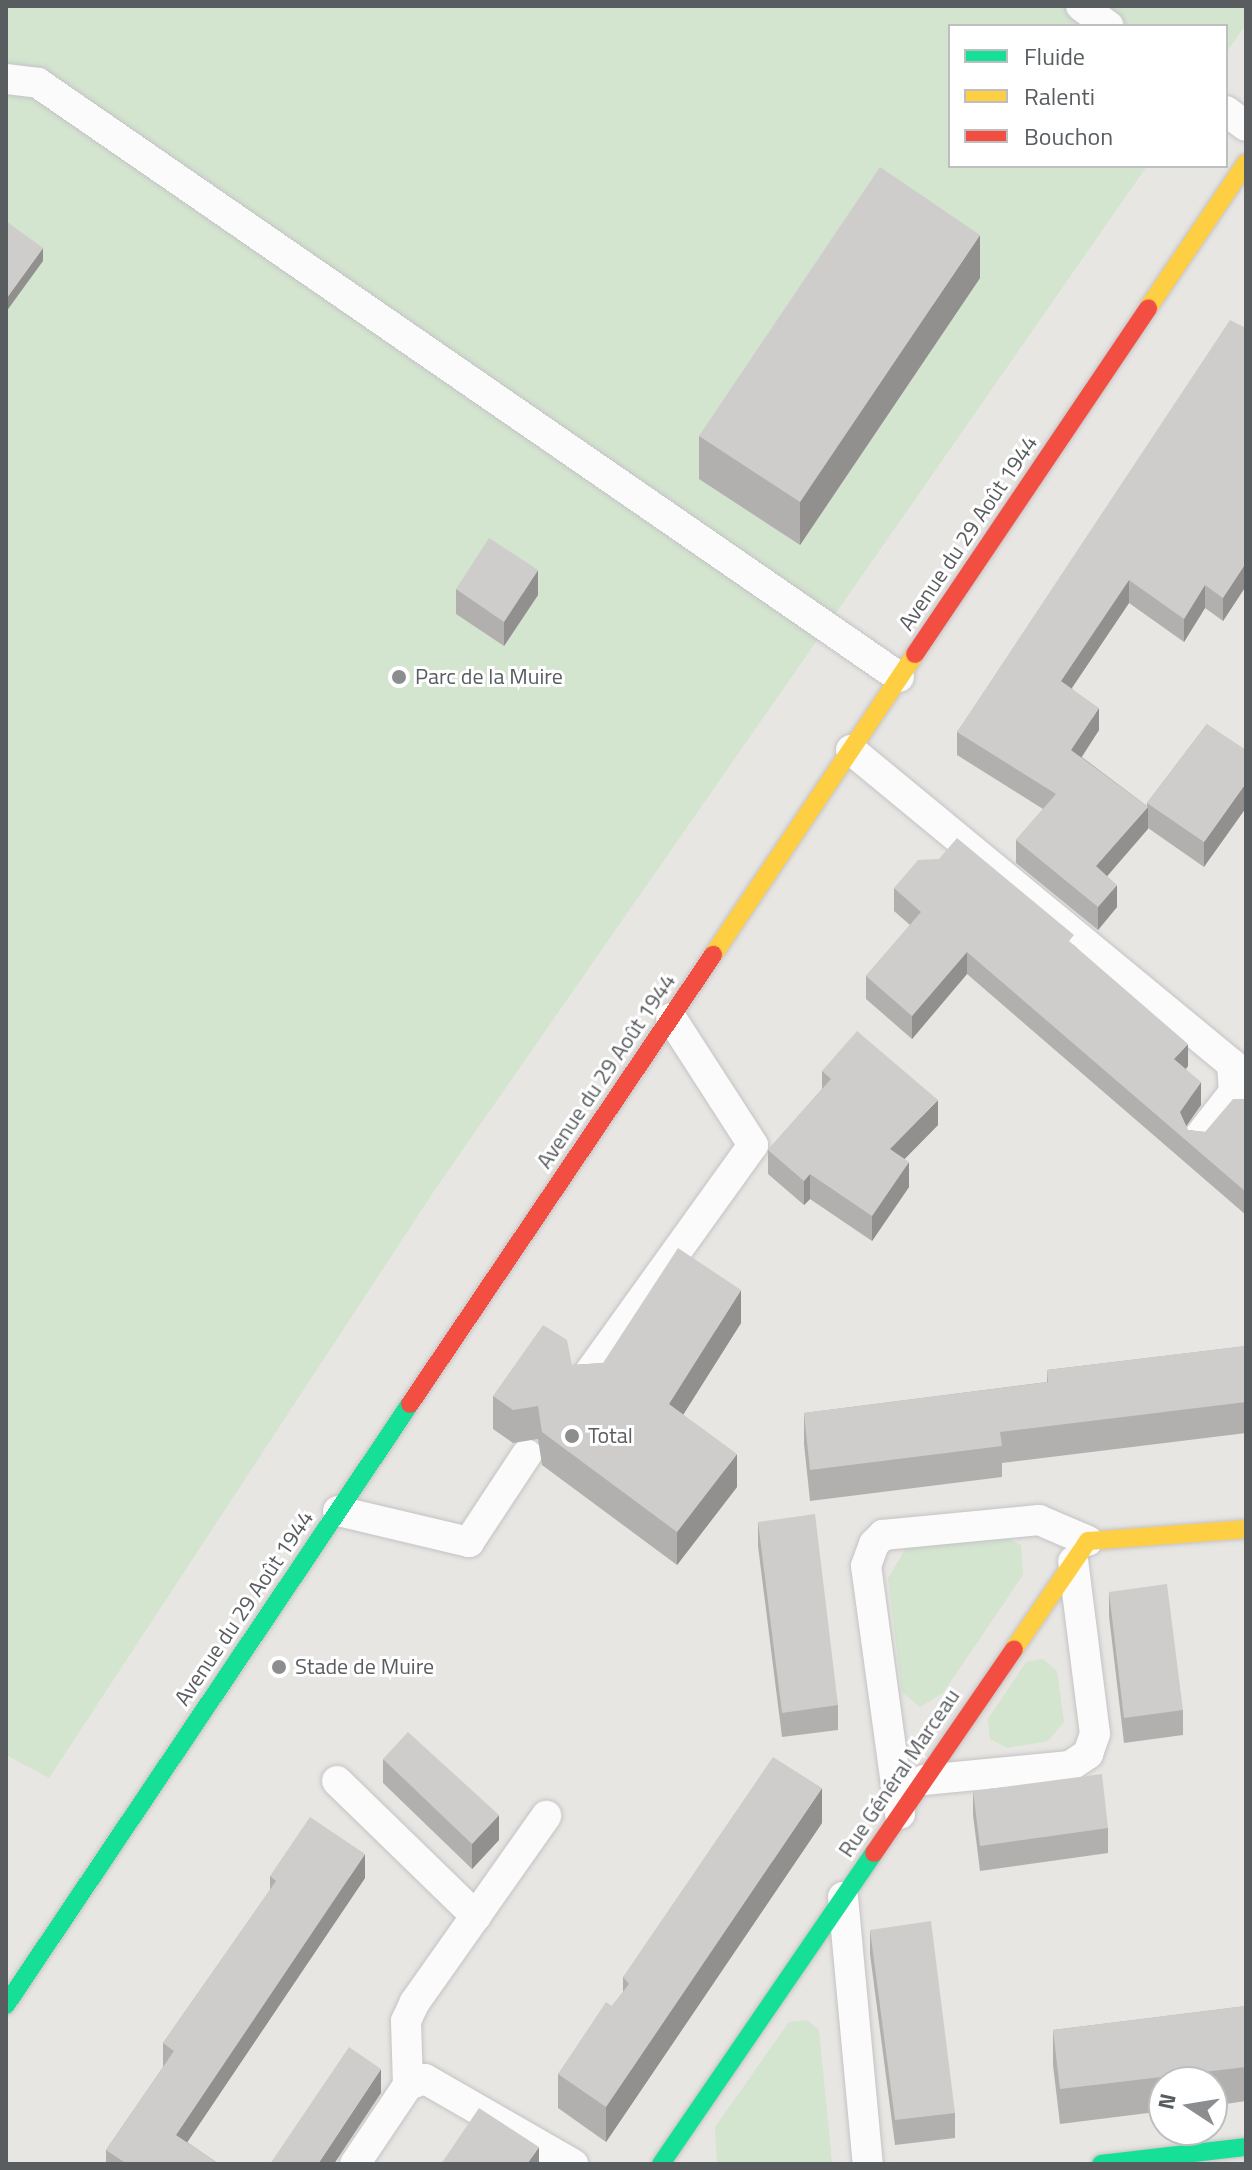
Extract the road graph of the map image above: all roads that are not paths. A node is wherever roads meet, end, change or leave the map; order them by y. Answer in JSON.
{"nodes":[{"id":1,"x":1081,"y":6,"type":"edge"},
{"id":2,"x":1106,"y":24,"type":"edge"},
{"id":3,"x":6,"y":79,"type":"edge"},
{"id":4,"x":1228,"y":112,"type":"edge"},
{"id":5,"x":1246,"y":126,"type":"edge"},
{"id":6,"x":1246,"y":163,"type":"edge"},
{"id":7,"x":899,"y":677,"type":"junction"},
{"id":8,"x":851,"y":750,"type":"junction"},
{"id":9,"x":671,"y":1018,"type":"junction"},
{"id":10,"x":1198,"y":1138,"type":"edge"},
{"id":11,"x":582,"y":1383,"type":"edge"},
{"id":12,"x":527,"y":1454,"type":"dead end"},
{"id":13,"x":338,"y":1511,"type":"junction"},
{"id":14,"x":1246,"y":1529,"type":"edge"},
{"id":15,"x":1080,"y":1551,"type":"junction"},
{"id":16,"x":924,"y":1780,"type":"junction"},
{"id":17,"x":337,"y":1781,"type":"dead end"},
{"id":18,"x":900,"y":1814,"type":"junction"},
{"id":19,"x":546,"y":1816,"type":"dead end"},
{"id":20,"x":843,"y":1897,"type":"junction"},
{"id":21,"x":476,"y":1916,"type":"junction"},
{"id":22,"x":6,"y":2005,"type":"edge"},
{"id":23,"x":408,"y":2085,"type":"junction"},
{"id":24,"x":1246,"y":2147,"type":"edge"},
{"id":25,"x":355,"y":2164,"type":"edge"},
{"id":26,"x":573,"y":2164,"type":"edge"},
{"id":27,"x":661,"y":2164,"type":"edge"},
{"id":28,"x":868,"y":2164,"type":"edge"},
{"id":29,"x":1101,"y":2164,"type":"edge"}],
"edges":[{"from":1,"to":2,"type":"lane"},
{"from":3,"to":7,"type":"lane"},
{"from":4,"to":5,"type":"lane"},
{"from":6,"to":7,"type":"main road","name":"Avenue du 29 Août 1944"},
{"from":7,"to":8,"type":"main road","name":"Avenue du 29 Août 1944"},
{"from":8,"to":9,"type":"main road","name":"Avenue du 29 Août 1944"},
{"from":8,"to":10,"type":"lane"},
{"from":9,"to":11,"type":"lane"},
{"from":9,"to":13,"type":"main road","name":"Avenue du 29 Août 1944"},
{"from":12,"to":13,"type":"lane"},
{"from":13,"to":22,"type":"main road","name":"Avenue du 29 Août 1944"},
{"from":14,"to":15,"type":"main road"},
{"from":15,"to":16,"type":"main road","name":"Rue Général Marceau"},
{"from":15,"to":16,"type":"lane"},
{"from":15,"to":18,"type":"lane"},
{"from":16,"to":18,"type":"main road","name":"Rue Général Marceau"},
{"from":17,"to":21,"type":"lane"},
{"from":18,"to":20,"type":"main road","name":"Rue Général Marceau"},
{"from":19,"to":21,"type":"lane"},
{"from":20,"to":27,"type":"main road","name":"Rue Général Marceau"},
{"from":20,"to":28,"type":"lane"},
{"from":21,"to":23,"type":"lane"},
{"from":23,"to":25,"type":"lane"},
{"from":23,"to":26,"type":"lane"},
{"from":24,"to":29,"type":"main road"}]}
